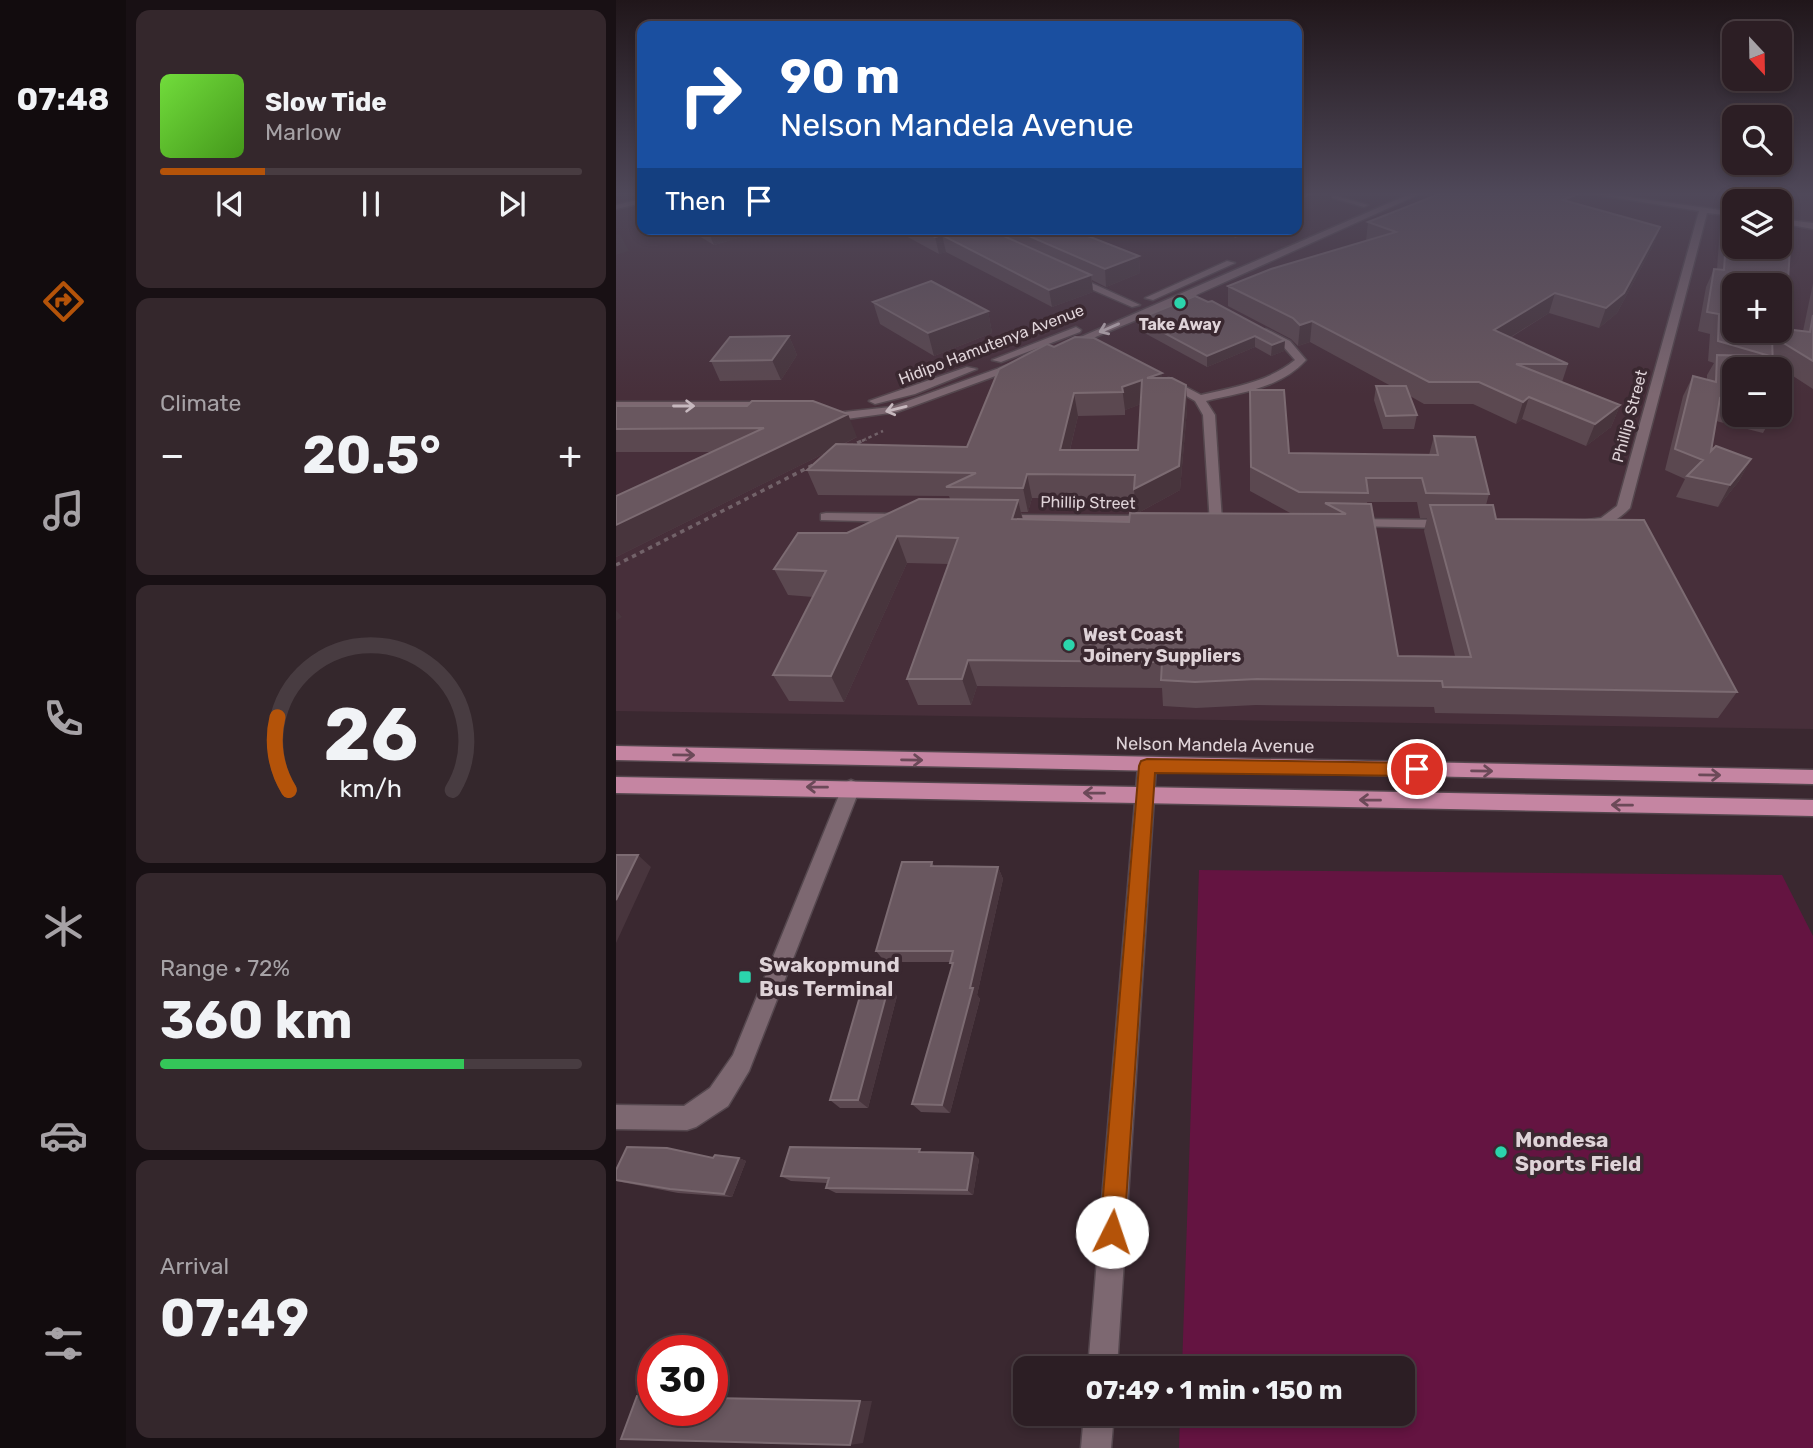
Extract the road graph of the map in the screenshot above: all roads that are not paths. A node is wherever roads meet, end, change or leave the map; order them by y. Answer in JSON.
{"nodes":[{"id":1,"x":1237,"y":261,"type":"edge"},
{"id":2,"x":1265,"y":261,"type":"edge"},
{"id":3,"x":1690,"y":261,"type":"edge"},
{"id":4,"x":1061,"y":272,"type":"edge"},
{"id":5,"x":1191,"y":294,"type":"junction"},
{"id":6,"x":1203,"y":300,"type":"edge"},
{"id":7,"x":1135,"y":305,"type":"junction"},
{"id":8,"x":1250,"y":324,"type":"edge"},
{"id":9,"x":1071,"y":332,"type":"junction"},
{"id":10,"x":1089,"y":342,"type":"junction"},
{"id":11,"x":1152,"y":373,"type":"edge"},
{"id":12,"x":1199,"y":399,"type":"junction"},
{"id":13,"x":616,"y":406,"type":"edge"},
{"id":14,"x":783,"y":406,"type":"edge"},
{"id":15,"x":824,"y":406,"type":"edge"},
{"id":16,"x":616,"y":417,"type":"edge"},
{"id":17,"x":768,"y":417,"type":"edge"},
{"id":18,"x":809,"y":418,"type":"edge"},
{"id":19,"x":826,"y":517,"type":"dead end"},
{"id":20,"x":909,"y":518,"type":"edge"},
{"id":21,"x":993,"y":519,"type":"edge"},
{"id":22,"x":1174,"y":521,"type":"edge"},
{"id":23,"x":1215,"y":521,"type":"edge"},
{"id":24,"x":1339,"y":523,"type":"edge"},
{"id":25,"x":1462,"y":524,"type":"edge"},
{"id":26,"x":1572,"y":526,"type":"edge"},
{"id":27,"x":616,"y":753,"type":"edge"},
{"id":28,"x":1147,"y":766,"type":"junction"},
{"id":29,"x":1813,"y":777,"type":"edge"},
{"id":30,"x":616,"y":785,"type":"edge"},
{"id":31,"x":851,"y":788,"type":"junction"},
{"id":32,"x":1144,"y":794,"type":"junction"},
{"id":33,"x":1813,"y":808,"type":"edge"},
{"id":34,"x":616,"y":1117,"type":"edge"},
{"id":35,"x":1103,"y":1356,"type":"edge"},
{"id":36,"x":1098,"y":1426,"type":"edge"},
{"id":37,"x":1096,"y":1448,"type":"edge"}],
"edges":[{"from":1,"to":7,"type":"street","name":"Hidipo Hamutenya Avenue"},
{"from":2,"to":5,"type":"street","name":"Hidipo Hamutenya Avenue"},
{"from":3,"to":26,"type":"street","name":"Phillip Street"},
{"from":4,"to":7,"type":"street"},
{"from":5,"to":6,"type":"street"},
{"from":5,"to":10,"type":"street","name":"Hidipo Hamutenya Avenue","one_way":true},
{"from":7,"to":9,"type":"street","name":"Hidipo Hamutenya Avenue"},
{"from":8,"to":12,"type":"street"},
{"from":9,"to":10,"type":"street"},
{"from":9,"to":15,"type":"street","name":"Hidipo Hamutenya Avenue"},
{"from":10,"to":18,"type":"street","name":"Hidipo Hamutenya Avenue","one_way":true},
{"from":11,"to":12,"type":"street"},
{"from":12,"to":23,"type":"street"},
{"from":13,"to":14,"type":"street","one_way":true},
{"from":16,"to":17,"type":"street"},
{"from":19,"to":20,"type":"street"},
{"from":21,"to":22,"type":"street","name":"Phillip Street"},
{"from":24,"to":25,"type":"street"},
{"from":27,"to":28,"type":"main road","name":"Nelson Mandela Avenue","one_way":true},
{"from":28,"to":29,"type":"main road","name":"Nelson Mandela Avenue","one_way":true},
{"from":28,"to":32,"type":"street"},
{"from":31,"to":30,"type":"main road","one_way":true},
{"from":32,"to":31,"type":"main road","one_way":true},
{"from":31,"to":34,"type":"street"},
{"from":33,"to":32,"type":"main road","one_way":true},
{"from":32,"to":35,"type":"street"},
{"from":36,"to":37,"type":"street"}]}
